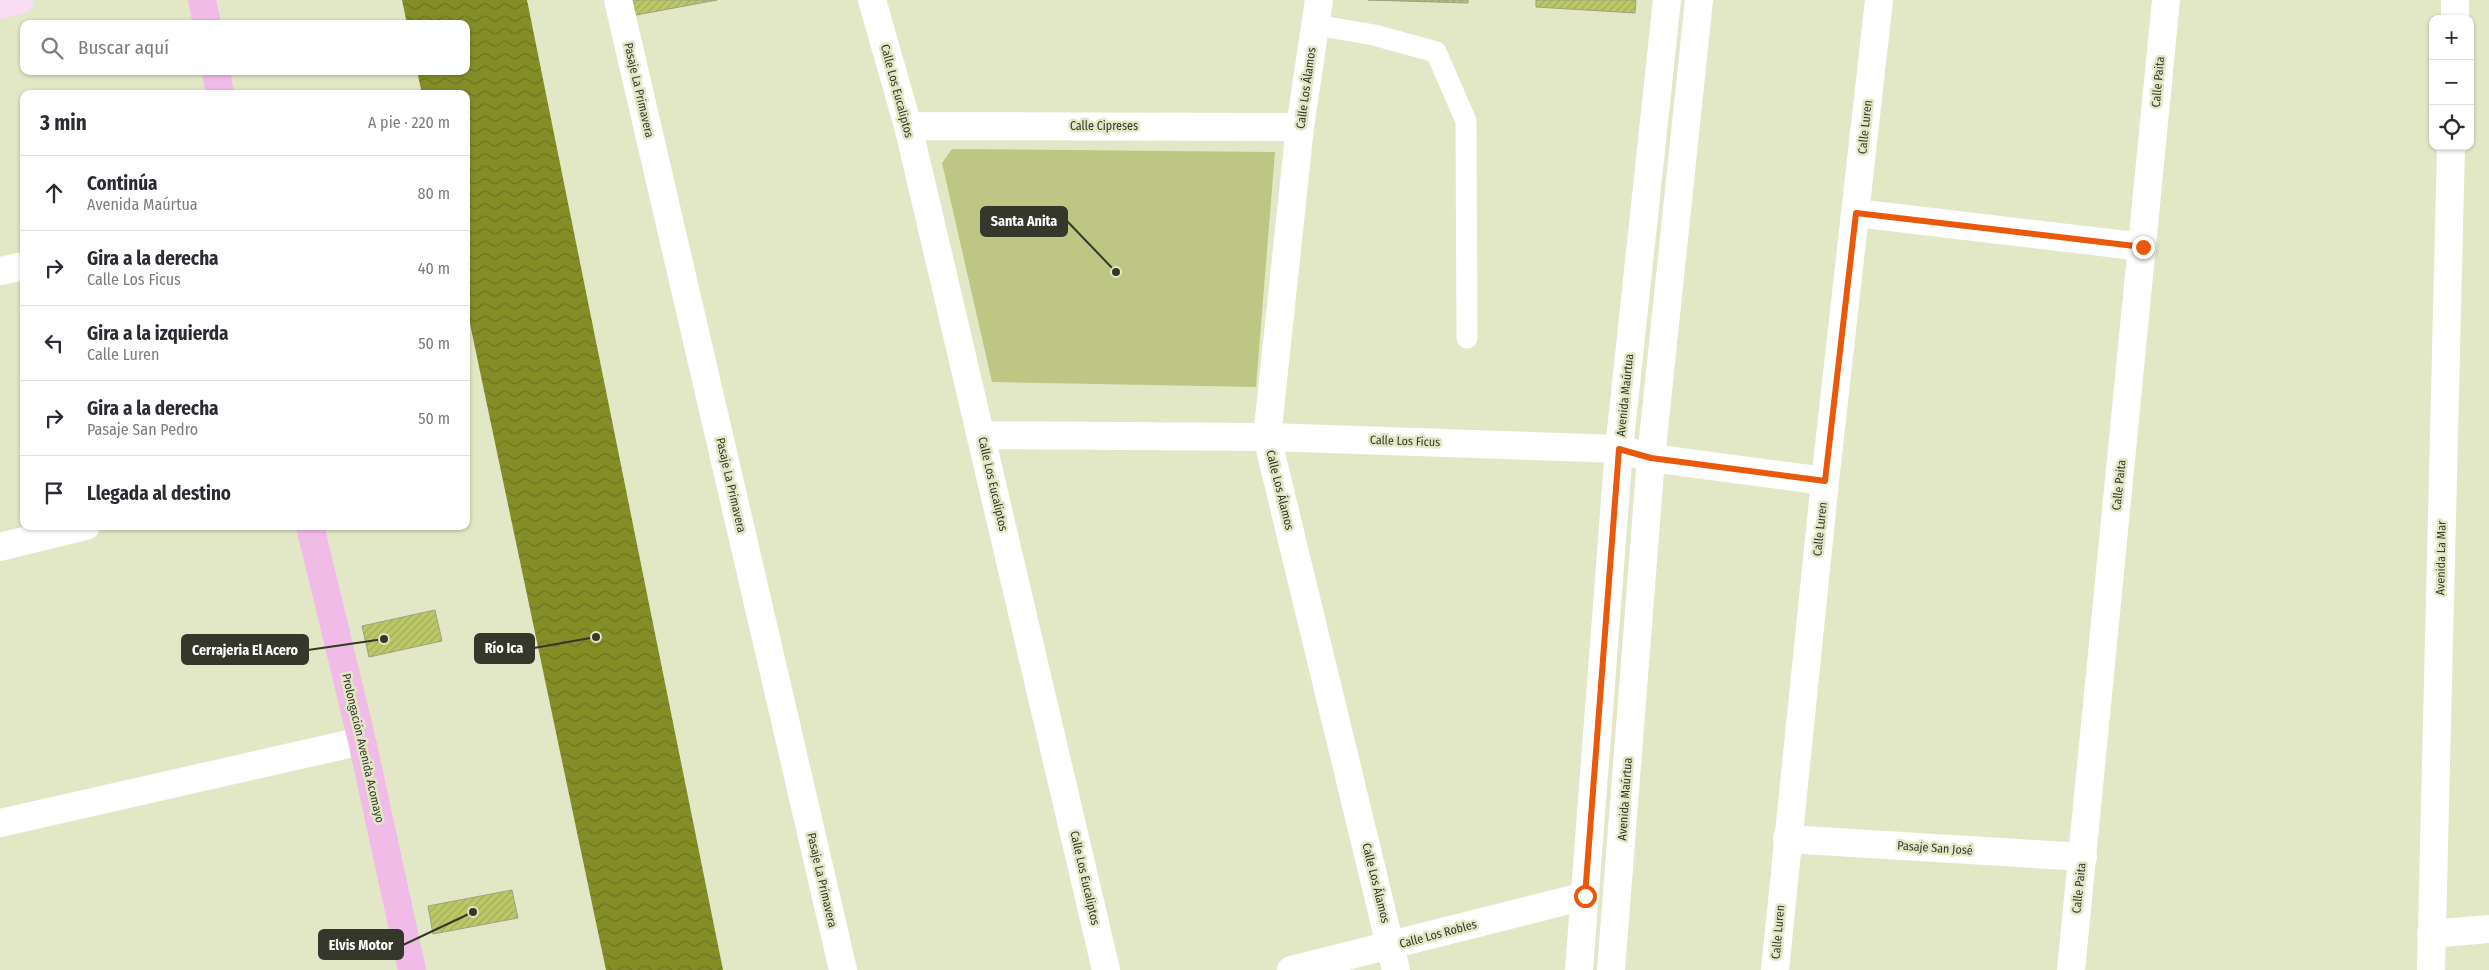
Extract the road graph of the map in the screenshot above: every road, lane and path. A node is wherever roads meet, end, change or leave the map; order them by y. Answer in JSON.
{"nodes":[{"id":1,"x":20,"y":0,"type":"edge"},
{"id":2,"x":202,"y":0,"type":"edge"},
{"id":3,"x":618,"y":0,"type":"edge"},
{"id":4,"x":872,"y":0,"type":"edge"},
{"id":5,"x":1667,"y":0,"type":"edge"},
{"id":6,"x":1699,"y":0,"type":"edge"},
{"id":7,"x":1879,"y":0,"type":"edge"},
{"id":8,"x":2166,"y":0,"type":"edge"},
{"id":9,"x":2455,"y":0,"type":"edge"},
{"id":10,"x":0,"y":5,"type":"edge"},
{"id":11,"x":1317,"y":13,"type":"edge"},
{"id":12,"x":2455,"y":15,"type":"edge"},
{"id":13,"x":206,"y":20,"type":"edge"},
{"id":14,"x":217,"y":75,"type":"edge"},
{"id":15,"x":219,"y":90,"type":"edge"},
{"id":16,"x":908,"y":126,"type":"junction"},
{"id":17,"x":1300,"y":127,"type":"junction"},
{"id":18,"x":2452,"y":150,"type":"edge"},
{"id":19,"x":1856,"y":213,"type":"junction"},
{"id":20,"x":2143,"y":247,"type":"junction"},
{"id":21,"x":20,"y":267,"type":"edge"},
{"id":22,"x":0,"y":272,"type":"edge"},
{"id":23,"x":1467,"y":338,"type":"dead end"},
{"id":24,"x":982,"y":435,"type":"junction"},
{"id":25,"x":1267,"y":437,"type":"junction"},
{"id":26,"x":1619,"y":449,"type":"junction"},
{"id":27,"x":1651,"y":458,"type":"junction"},
{"id":28,"x":1825,"y":481,"type":"junction"},
{"id":29,"x":70,"y":530,"type":"edge"},
{"id":30,"x":311,"y":530,"type":"edge"},
{"id":31,"x":0,"y":547,"type":"edge"},
{"id":32,"x":362,"y":741,"type":"junction"},
{"id":33,"x":0,"y":823,"type":"edge"},
{"id":34,"x":1787,"y":839,"type":"junction"},
{"id":35,"x":2082,"y":857,"type":"junction"},
{"id":36,"x":1585,"y":896,"type":"junction"},
{"id":37,"x":2489,"y":929,"type":"edge"},
{"id":38,"x":2432,"y":934,"type":"junction"},
{"id":39,"x":1394,"y":958,"type":"edge"},
{"id":40,"x":412,"y":970,"type":"edge"},
{"id":41,"x":843,"y":970,"type":"edge"},
{"id":42,"x":1106,"y":970,"type":"edge"},
{"id":43,"x":1291,"y":970,"type":"edge"},
{"id":44,"x":1579,"y":970,"type":"edge"},
{"id":45,"x":1611,"y":970,"type":"edge"},
{"id":46,"x":1775,"y":970,"type":"edge"},
{"id":47,"x":2071,"y":970,"type":"edge"},
{"id":48,"x":2431,"y":970,"type":"edge"}],
"edges":[{"from":1,"to":10,"type":"street"},
{"from":2,"to":13,"type":"main road"},
{"from":3,"to":41,"type":"street","name":"Pasaje La Primavera"},
{"from":4,"to":16,"type":"street","name":"Calle Los Eucaliptos"},
{"from":5,"to":26,"type":"street","name":"Avenida Maúrtua"},
{"from":6,"to":27,"type":"street","name":"Avenida Maúrtua"},
{"from":7,"to":19,"type":"street","name":"Calle Luren"},
{"from":8,"to":20,"type":"street","name":"Calle Paita"},
{"from":9,"to":12,"type":"street"},
{"from":11,"to":17,"type":"street","name":"Calle Los Álamos"},
{"from":11,"to":23,"type":"lane"},
{"from":14,"to":15,"type":"main road"},
{"from":16,"to":17,"type":"street","name":"Calle Cipreses"},
{"from":16,"to":24,"type":"street","name":"Calle Los Eucaliptos"},
{"from":17,"to":25,"type":"street","name":"Calle Los Álamos"},
{"from":18,"to":38,"type":"street","name":"Avenida La Mar"},
{"from":19,"to":20,"type":"street"},
{"from":19,"to":28,"type":"street","name":"Calle Luren"},
{"from":20,"to":35,"type":"street","name":"Calle Paita"},
{"from":21,"to":22,"type":"street"},
{"from":24,"to":25,"type":"street","name":"Calle Los Ficus"},
{"from":24,"to":42,"type":"street","name":"Calle Los Eucaliptos"},
{"from":25,"to":26,"type":"street","name":"Calle Los Ficus"},
{"from":25,"to":39,"type":"street","name":"Calle Los Álamos"},
{"from":26,"to":27,"type":"street","name":"Calle Los Ficus"},
{"from":26,"to":36,"type":"street","name":"Avenida Maúrtua"},
{"from":27,"to":28,"type":"street","name":"Calle Los Ficus"},
{"from":27,"to":45,"type":"street","name":"Avenida Maúrtua"},
{"from":28,"to":34,"type":"street","name":"Calle Luren"},
{"from":29,"to":31,"type":"street"},
{"from":30,"to":32,"type":"main road","name":"Prolongación Avenida Acomayo"},
{"from":32,"to":33,"type":"street"},
{"from":32,"to":40,"type":"main road","name":"Prolongación Avenida Acomayo"},
{"from":34,"to":35,"type":"street","name":"Pasaje San José"},
{"from":34,"to":46,"type":"street","name":"Calle Luren"},
{"from":35,"to":47,"type":"street","name":"Calle Paita"},
{"from":36,"to":39,"type":"street","name":"Calle Los Robles"},
{"from":36,"to":44,"type":"street","name":"Avenida Maúrtua"},
{"from":37,"to":38,"type":"street"},
{"from":38,"to":48,"type":"street","name":"Avenida La Mar"},
{"from":39,"to":43,"type":"street","name":"Calle Los Robles"}]}
